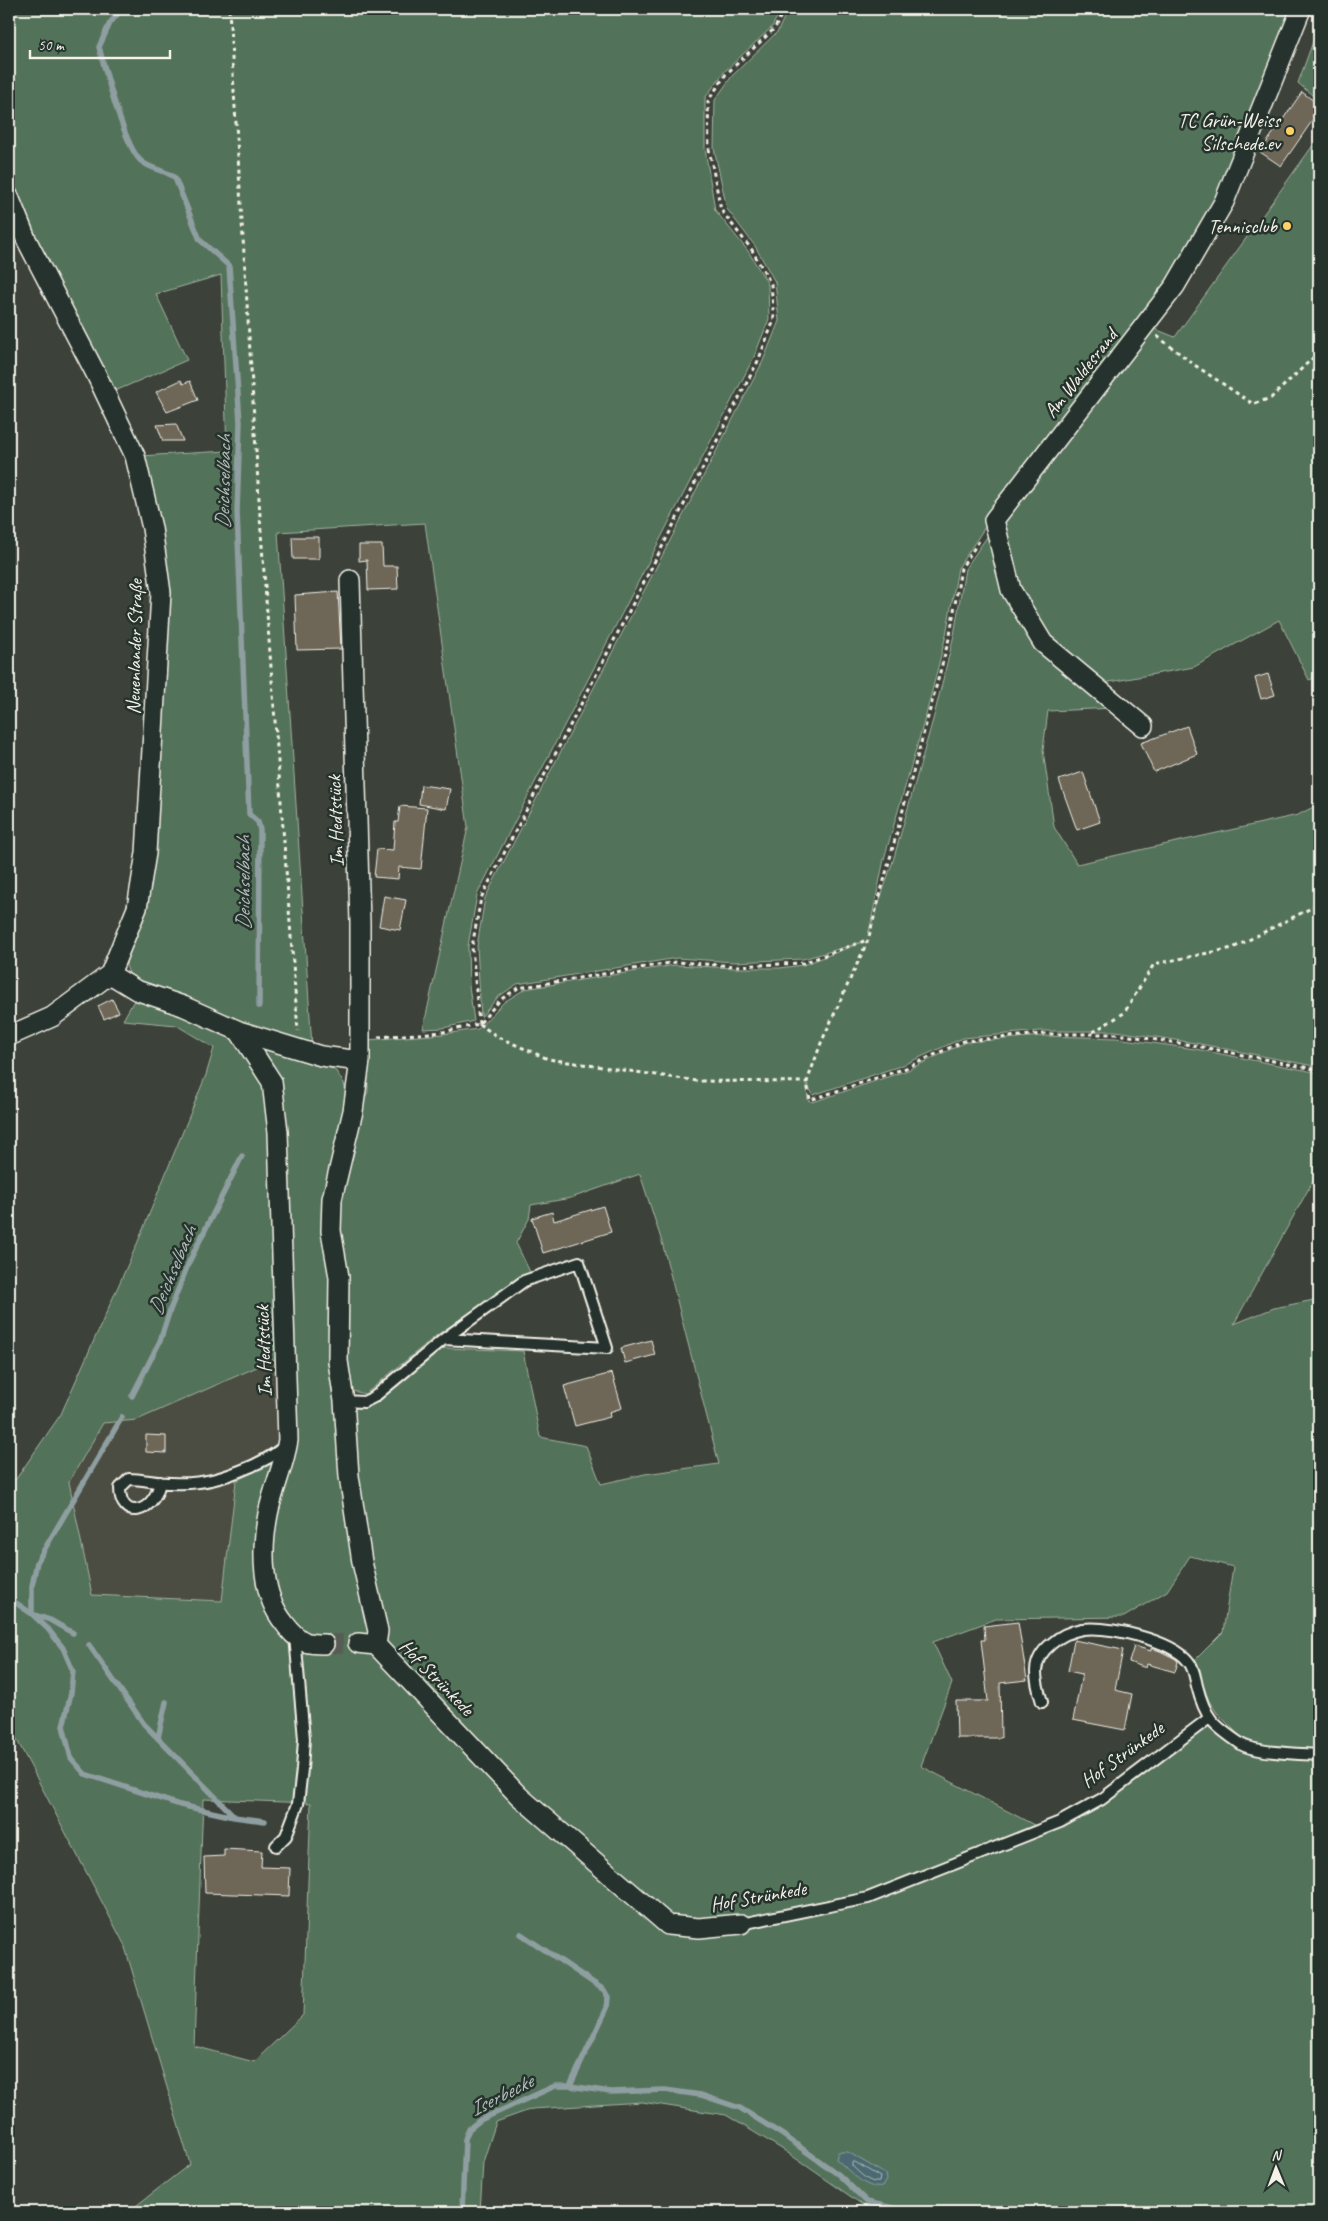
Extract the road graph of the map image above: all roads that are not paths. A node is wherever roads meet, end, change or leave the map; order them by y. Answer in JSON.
{"nodes":[{"id":1,"x":1301,"y":9,"type":"edge"},
{"id":2,"x":9,"y":197,"type":"edge"},
{"id":3,"x":350,"y":580,"type":"dead end"},
{"id":4,"x":1143,"y":726,"type":"dead end"},
{"id":5,"x":110,"y":974,"type":"junction"},
{"id":6,"x":239,"y":1031,"type":"junction"},
{"id":7,"x":9,"y":1036,"type":"edge"},
{"id":8,"x":360,"y":1061,"type":"junction"},
{"id":9,"x":444,"y":1339,"type":"junction"},
{"id":10,"x":344,"y":1402,"type":"junction"},
{"id":11,"x":288,"y":1440,"type":"junction"},
{"id":12,"x":160,"y":1482,"type":"dead end"},
{"id":13,"x":362,"y":1562,"type":"joint"},
{"id":14,"x":295,"y":1636,"type":"junction"},
{"id":15,"x":324,"y":1644,"type":"tunnel mouth"},
{"id":16,"x":1042,"y":1702,"type":"dead end"},
{"id":17,"x":1208,"y":1719,"type":"junction"},
{"id":18,"x":1319,"y":1755,"type":"edge"},
{"id":19,"x":276,"y":1846,"type":"dead end"},
{"id":20,"x":741,"y":1924,"type":"joint"}],
"edges":[{"from":1,"to":4,"type":"street","name":"Am Waldesrand"},
{"from":2,"to":5,"type":"street","name":"Neuenlander Straße"},
{"from":3,"to":8,"type":"street","name":"Im Hedtstück"},
{"from":5,"to":6,"type":"street"},
{"from":5,"to":7,"type":"street"},
{"from":6,"to":8,"type":"street"},
{"from":6,"to":11,"type":"street","name":"Im Hedtstück"},
{"from":8,"to":10,"type":"street","name":"Im Hedtstück"},
{"from":9,"to":9,"type":"lane"},
{"from":9,"to":10,"type":"lane"},
{"from":10,"to":13,"type":"street","name":"Im Hedtstück"},
{"from":11,"to":12,"type":"lane"},
{"from":11,"to":14,"type":"street","name":"Im Hedtstück"},
{"from":13,"to":20,"type":"street","name":"Hof Strünkede"},
{"from":14,"to":15,"type":"street"},
{"from":14,"to":19,"type":"lane"},
{"from":16,"to":17,"type":"lane"},
{"from":17,"to":18,"type":"lane"},
{"from":17,"to":20,"type":"lane","name":"Hof Strünkede"}]}
